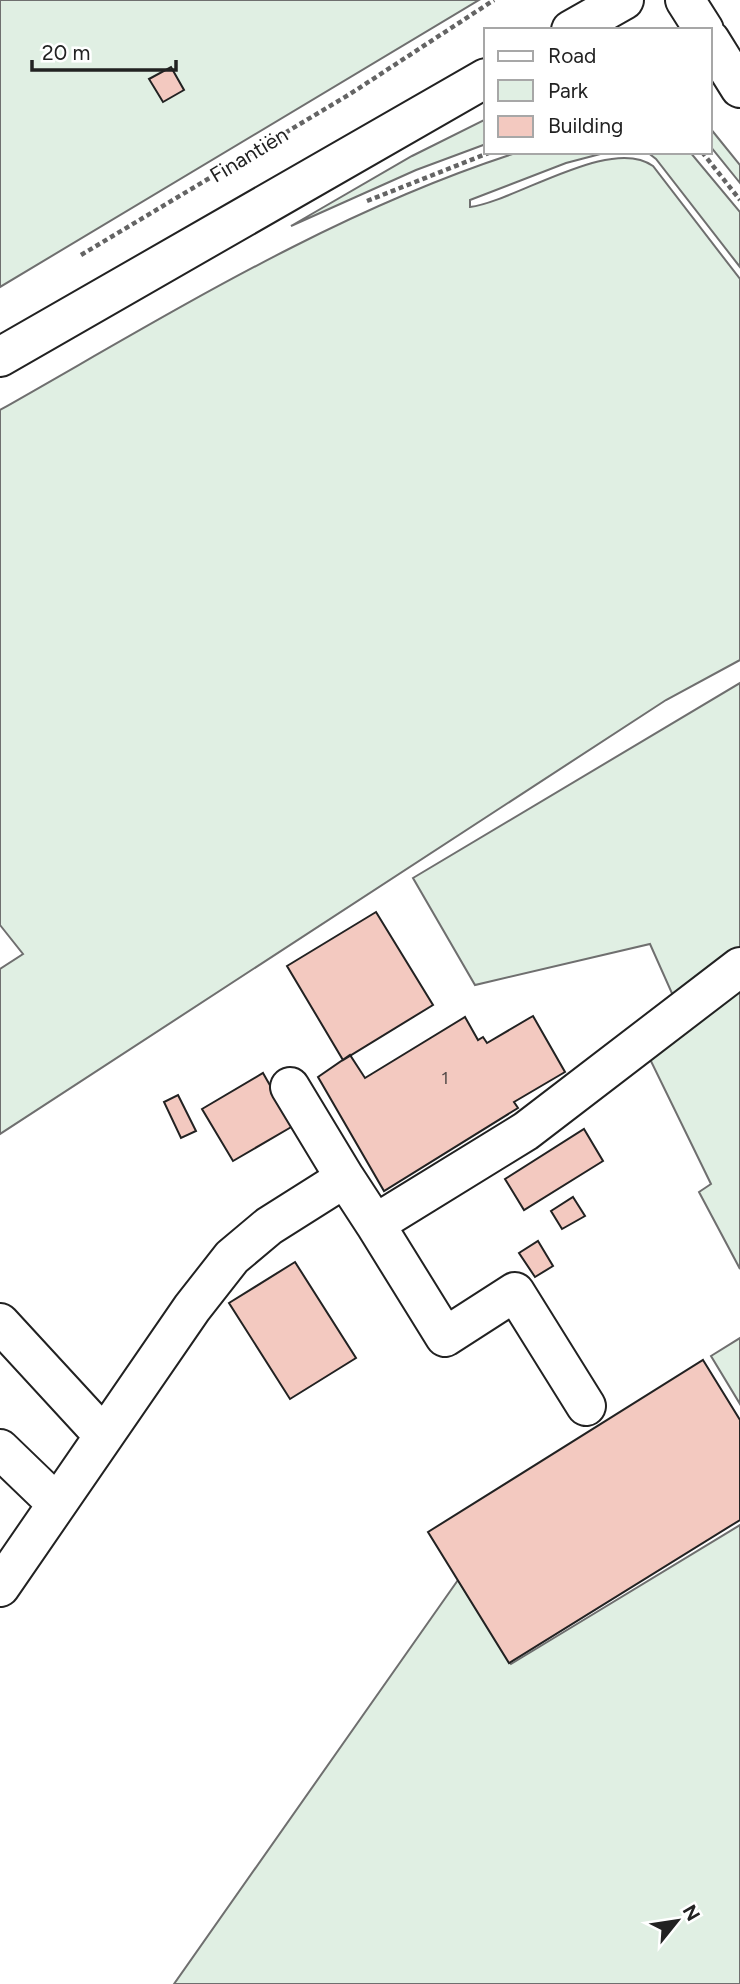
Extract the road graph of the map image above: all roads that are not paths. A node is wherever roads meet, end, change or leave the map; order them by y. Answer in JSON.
{"nodes":[{"id":1,"x":624,"y":0,"type":"edge"},
{"id":2,"x":685,"y":0,"type":"edge"},
{"id":3,"x":575,"y":28,"type":"edge"},
{"id":4,"x":703,"y":28,"type":"edge"},
{"id":5,"x":712,"y":43,"type":"edge"},
{"id":6,"x":484,"y":79,"type":"edge"},
{"id":7,"x":740,"y":88,"type":"edge"},
{"id":8,"x":0,"y":356,"type":"edge"},
{"id":9,"x":740,"y":967,"type":"edge"},
{"id":10,"x":290,"y":1087,"type":"dead end"},
{"id":11,"x":345,"y":1178,"type":"junction"},
{"id":12,"x":374,"y":1224,"type":"junction"},
{"id":13,"x":0,"y":1323,"type":"edge"},
{"id":14,"x":586,"y":1406,"type":"dead end"},
{"id":15,"x":104,"y":1436,"type":"junction"},
{"id":16,"x":0,"y":1449,"type":"edge"},
{"id":17,"x":57,"y":1504,"type":"junction"},
{"id":18,"x":0,"y":1587,"type":"edge"}],
"edges":[{"from":1,"to":3,"type":"street"},
{"from":2,"to":4,"type":"street"},
{"from":5,"to":7,"type":"street"},
{"from":6,"to":8,"type":"street"},
{"from":9,"to":12,"type":"street"},
{"from":10,"to":11,"type":"street"},
{"from":11,"to":12,"type":"street"},
{"from":11,"to":15,"type":"street"},
{"from":12,"to":14,"type":"street"},
{"from":13,"to":15,"type":"street"},
{"from":15,"to":17,"type":"street"},
{"from":16,"to":17,"type":"street"},
{"from":17,"to":18,"type":"street"}]}
